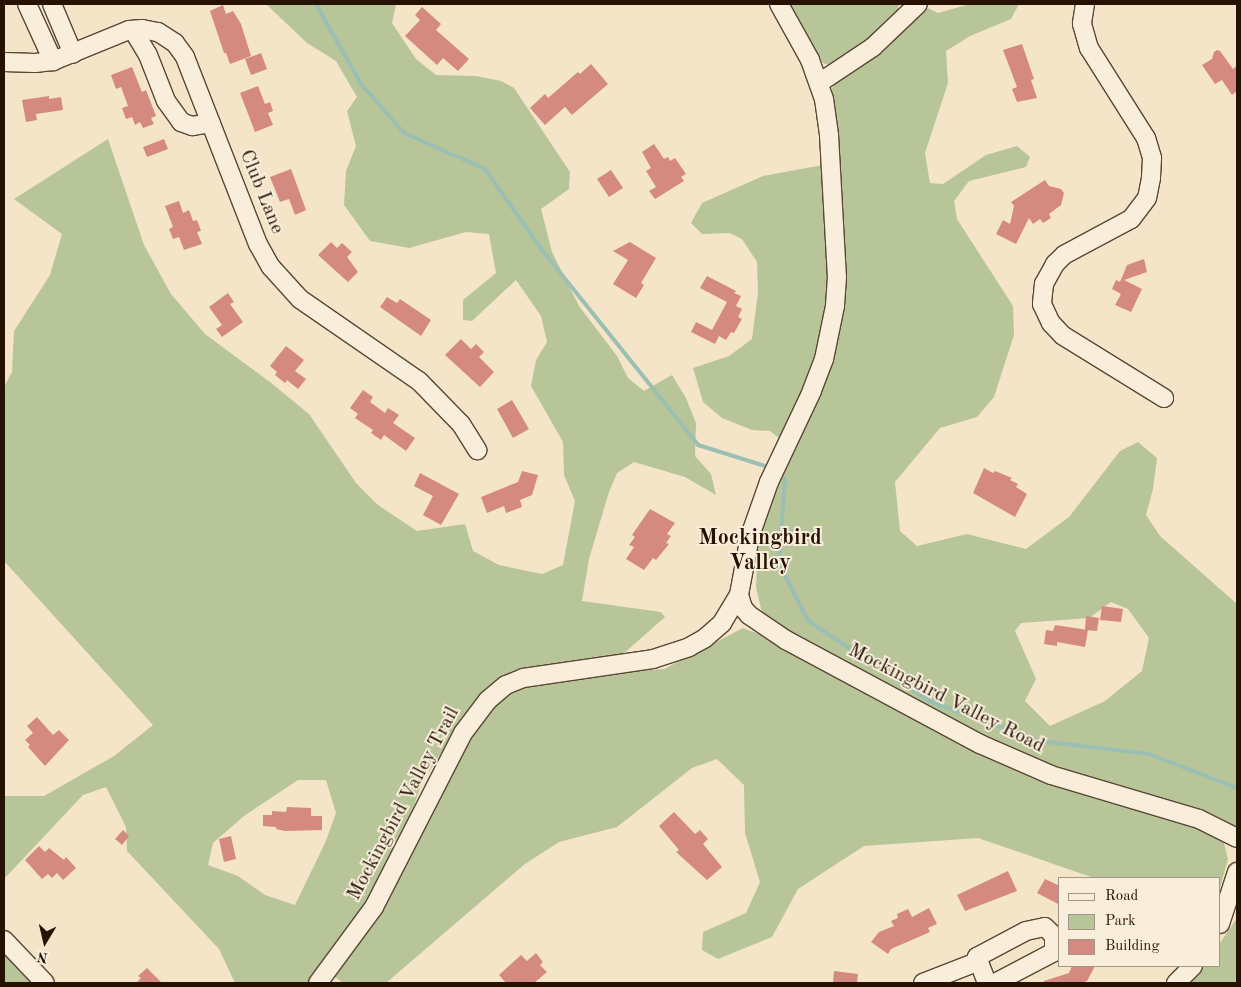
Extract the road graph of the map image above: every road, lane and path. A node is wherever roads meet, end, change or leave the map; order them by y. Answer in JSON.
{"nodes":[{"id":1,"x":27,"y":4,"type":"edge"},
{"id":2,"x":52,"y":4,"type":"edge"},
{"id":3,"x":779,"y":4,"type":"edge"},
{"id":4,"x":918,"y":4,"type":"edge"},
{"id":5,"x":1085,"y":4,"type":"edge"},
{"id":6,"x":132,"y":30,"type":"junction"},
{"id":7,"x":73,"y":54,"type":"junction"},
{"id":8,"x":52,"y":61,"type":"junction"},
{"id":9,"x":4,"y":62,"type":"edge"},
{"id":10,"x":819,"y":83,"type":"junction"},
{"id":11,"x":211,"y":124,"type":"junction"},
{"id":12,"x":1164,"y":398,"type":"dead end"},
{"id":13,"x":477,"y":450,"type":"dead end"},
{"id":14,"x":739,"y":595,"type":"junction"},
{"id":15,"x":1237,"y":838,"type":"edge"},
{"id":16,"x":1237,"y":872,"type":"edge"},
{"id":17,"x":1221,"y":921,"type":"edge"},
{"id":18,"x":4,"y":940,"type":"edge"},
{"id":19,"x":978,"y":959,"type":"junction"},
{"id":20,"x":1192,"y":967,"type":"edge"},
{"id":21,"x":45,"y":983,"type":"edge"},
{"id":22,"x":318,"y":983,"type":"edge"},
{"id":23,"x":923,"y":983,"type":"edge"},
{"id":24,"x":987,"y":983,"type":"edge"},
{"id":25,"x":995,"y":983,"type":"edge"},
{"id":26,"x":1176,"y":983,"type":"edge"}],
"edges":[{"from":1,"to":8,"type":"street"},
{"from":2,"to":7,"type":"street"},
{"from":3,"to":10,"type":"street"},
{"from":4,"to":10,"type":"street"},
{"from":5,"to":12,"type":"street"},
{"from":6,"to":7,"type":"street","name":"Club Lane"},
{"from":6,"to":11,"type":"street"},
{"from":6,"to":11,"type":"street","name":"Club Lane"},
{"from":7,"to":8,"type":"street","name":"Club Lane"},
{"from":8,"to":9,"type":"street","name":"Club Lane"},
{"from":10,"to":14,"type":"street"},
{"from":11,"to":13,"type":"street","name":"Club Lane"},
{"from":14,"to":15,"type":"street","name":"Mockingbird Valley Road"},
{"from":14,"to":22,"type":"street","name":"Mockingbird Valley Trail"},
{"from":16,"to":17,"type":"street"},
{"from":18,"to":21,"type":"street"},
{"from":19,"to":23,"type":"street"},
{"from":19,"to":24,"type":"street"},
{"from":19,"to":25,"type":"street"},
{"from":20,"to":26,"type":"street"}]}
